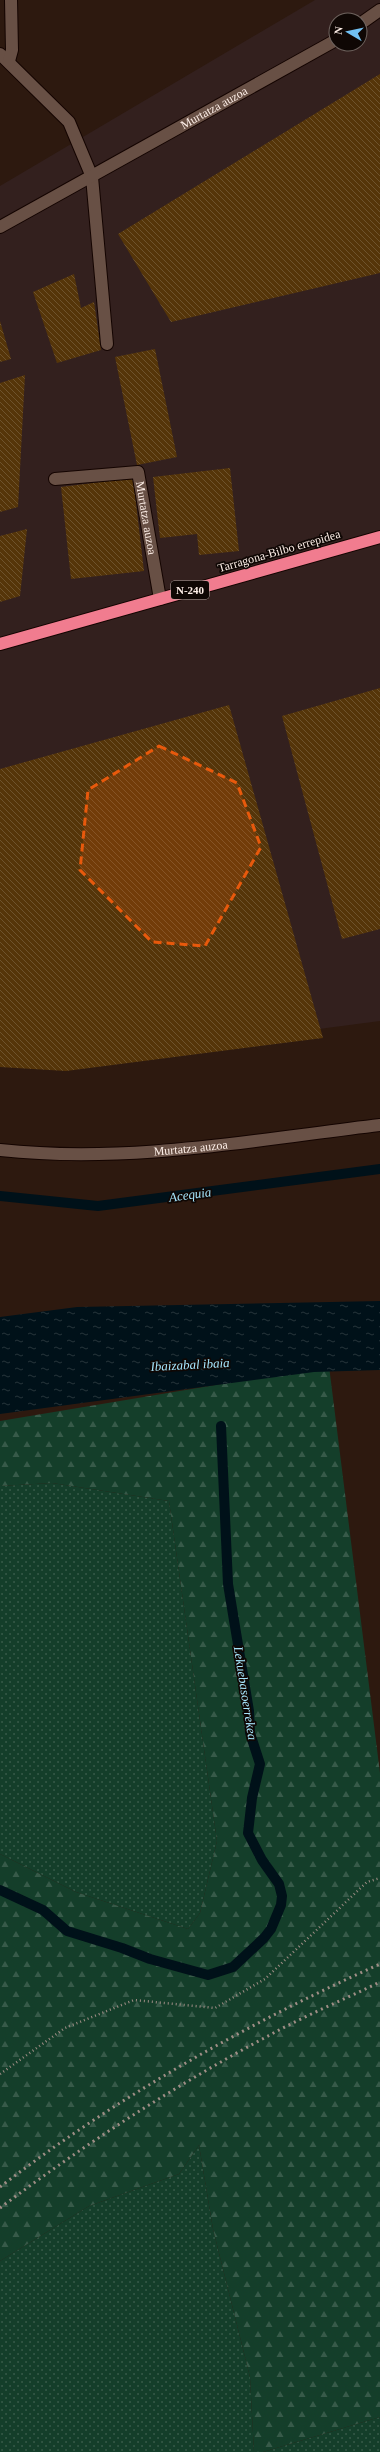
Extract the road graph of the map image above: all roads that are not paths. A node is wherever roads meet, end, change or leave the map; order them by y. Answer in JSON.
{"nodes":[{"id":1,"x":11,"y":0,"type":"edge"},
{"id":2,"x":380,"y":10,"type":"edge"},
{"id":3,"x":368,"y":18,"type":"edge"},
{"id":4,"x":328,"y":44,"type":"edge"},
{"id":5,"x":4,"y":57,"type":"edge"},
{"id":6,"x":92,"y":177,"type":"junction"},
{"id":7,"x":0,"y":228,"type":"edge"},
{"id":8,"x":107,"y":344,"type":"dead end"},
{"id":9,"x":55,"y":479,"type":"dead end"},
{"id":10,"x":380,"y":536,"type":"edge"},
{"id":11,"x":160,"y":599,"type":"junction"},
{"id":12,"x":0,"y":644,"type":"edge"},
{"id":13,"x":380,"y":1125,"type":"edge"},
{"id":14,"x":0,"y":1150,"type":"edge"}],
"edges":[{"from":1,"to":5,"type":"street"},
{"from":2,"to":3,"type":"street"},
{"from":4,"to":6,"type":"street","name":"Murtatza auzoa"},
{"from":5,"to":6,"type":"street"},
{"from":6,"to":7,"type":"street","name":"Murtatza auzoa"},
{"from":6,"to":8,"type":"street"},
{"from":9,"to":11,"type":"street","name":"Murtatza auzoa"},
{"from":10,"to":11,"type":"highway","name":"Tarragona-Bilbo errepidea","number":"N-240"},
{"from":11,"to":12,"type":"highway","name":"Tarragona-Bilbo errepidea","number":"N-240"},
{"from":13,"to":14,"type":"street","name":"Murtatza auzoa"}]}
